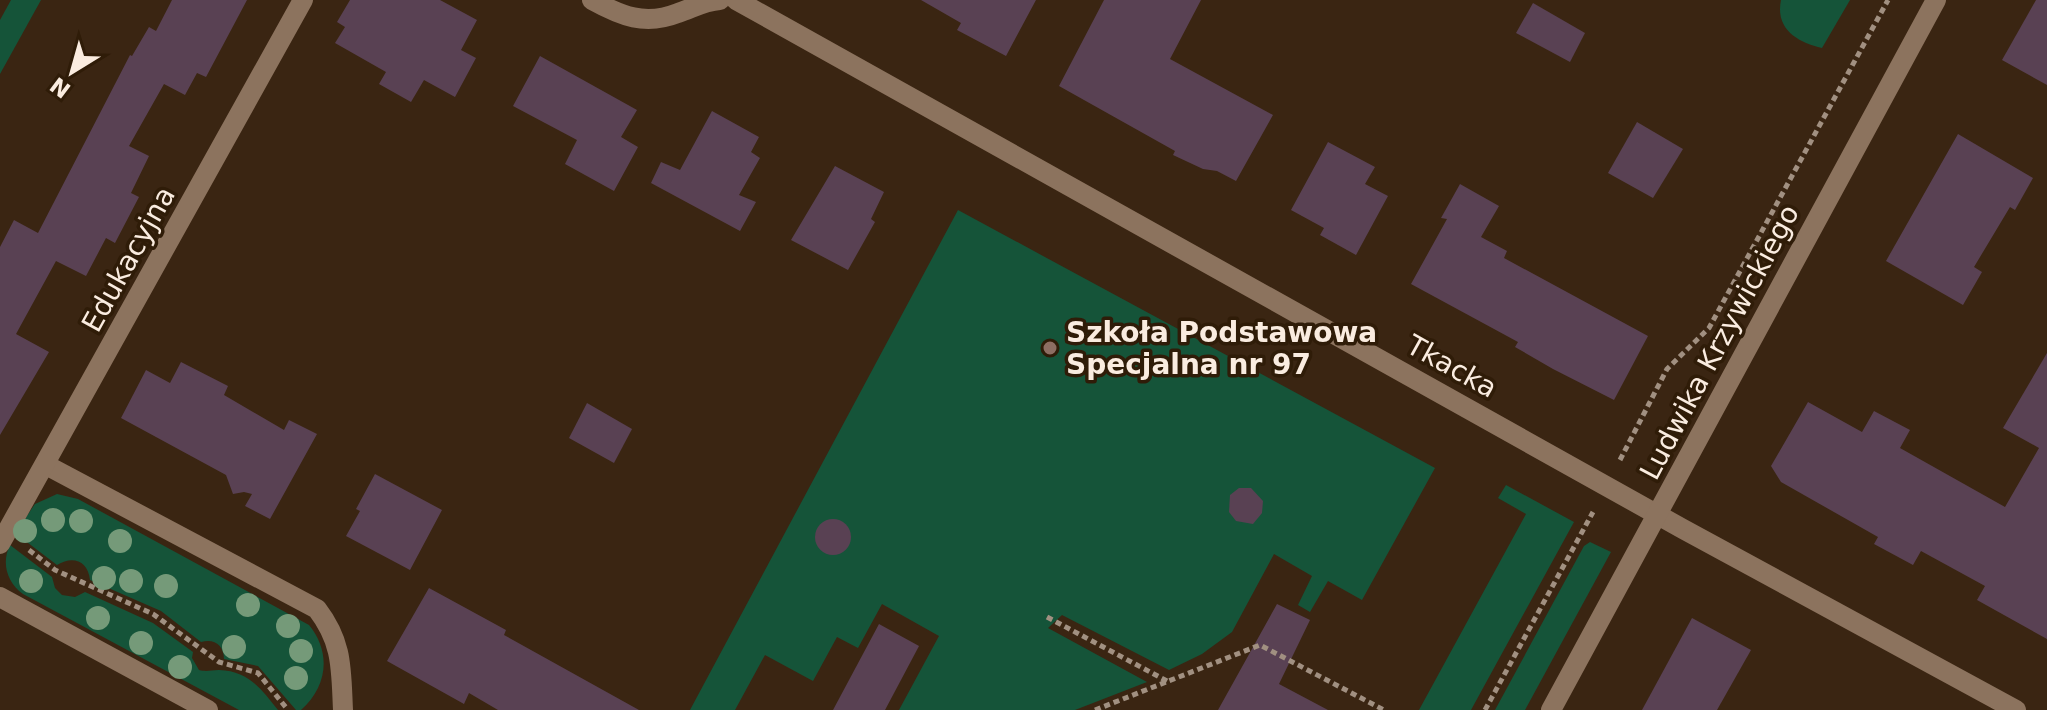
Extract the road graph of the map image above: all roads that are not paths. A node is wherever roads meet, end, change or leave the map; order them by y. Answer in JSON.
{"nodes":[{"id":1,"x":303,"y":0,"type":"edge"},
{"id":2,"x":592,"y":0,"type":"edge"},
{"id":3,"x":720,"y":0,"type":"edge"},
{"id":4,"x":736,"y":0,"type":"edge"},
{"id":5,"x":1936,"y":0,"type":"edge"},
{"id":6,"x":46,"y":465,"type":"junction"},
{"id":7,"x":1658,"y":514,"type":"junction"},
{"id":8,"x":0,"y":544,"type":"edge"},
{"id":9,"x":0,"y":597,"type":"edge"},
{"id":10,"x":208,"y":710,"type":"edge"},
{"id":11,"x":343,"y":710,"type":"edge"},
{"id":12,"x":1551,"y":710,"type":"edge"},
{"id":13,"x":2016,"y":710,"type":"edge"}],
"edges":[{"from":1,"to":6,"type":"street","name":"Edukacyjna"},
{"from":2,"to":3,"type":"street"},
{"from":4,"to":7,"type":"street","name":"Tkacka"},
{"from":5,"to":7,"type":"street","name":"Ludwika Krzywickiego"},
{"from":6,"to":8,"type":"street","name":"Edukacyjna"},
{"from":6,"to":11,"type":"street"},
{"from":7,"to":12,"type":"street","name":"Ludwika Krzywickiego"},
{"from":7,"to":13,"type":"street","name":"Tkacka"},
{"from":9,"to":10,"type":"street"}]}
